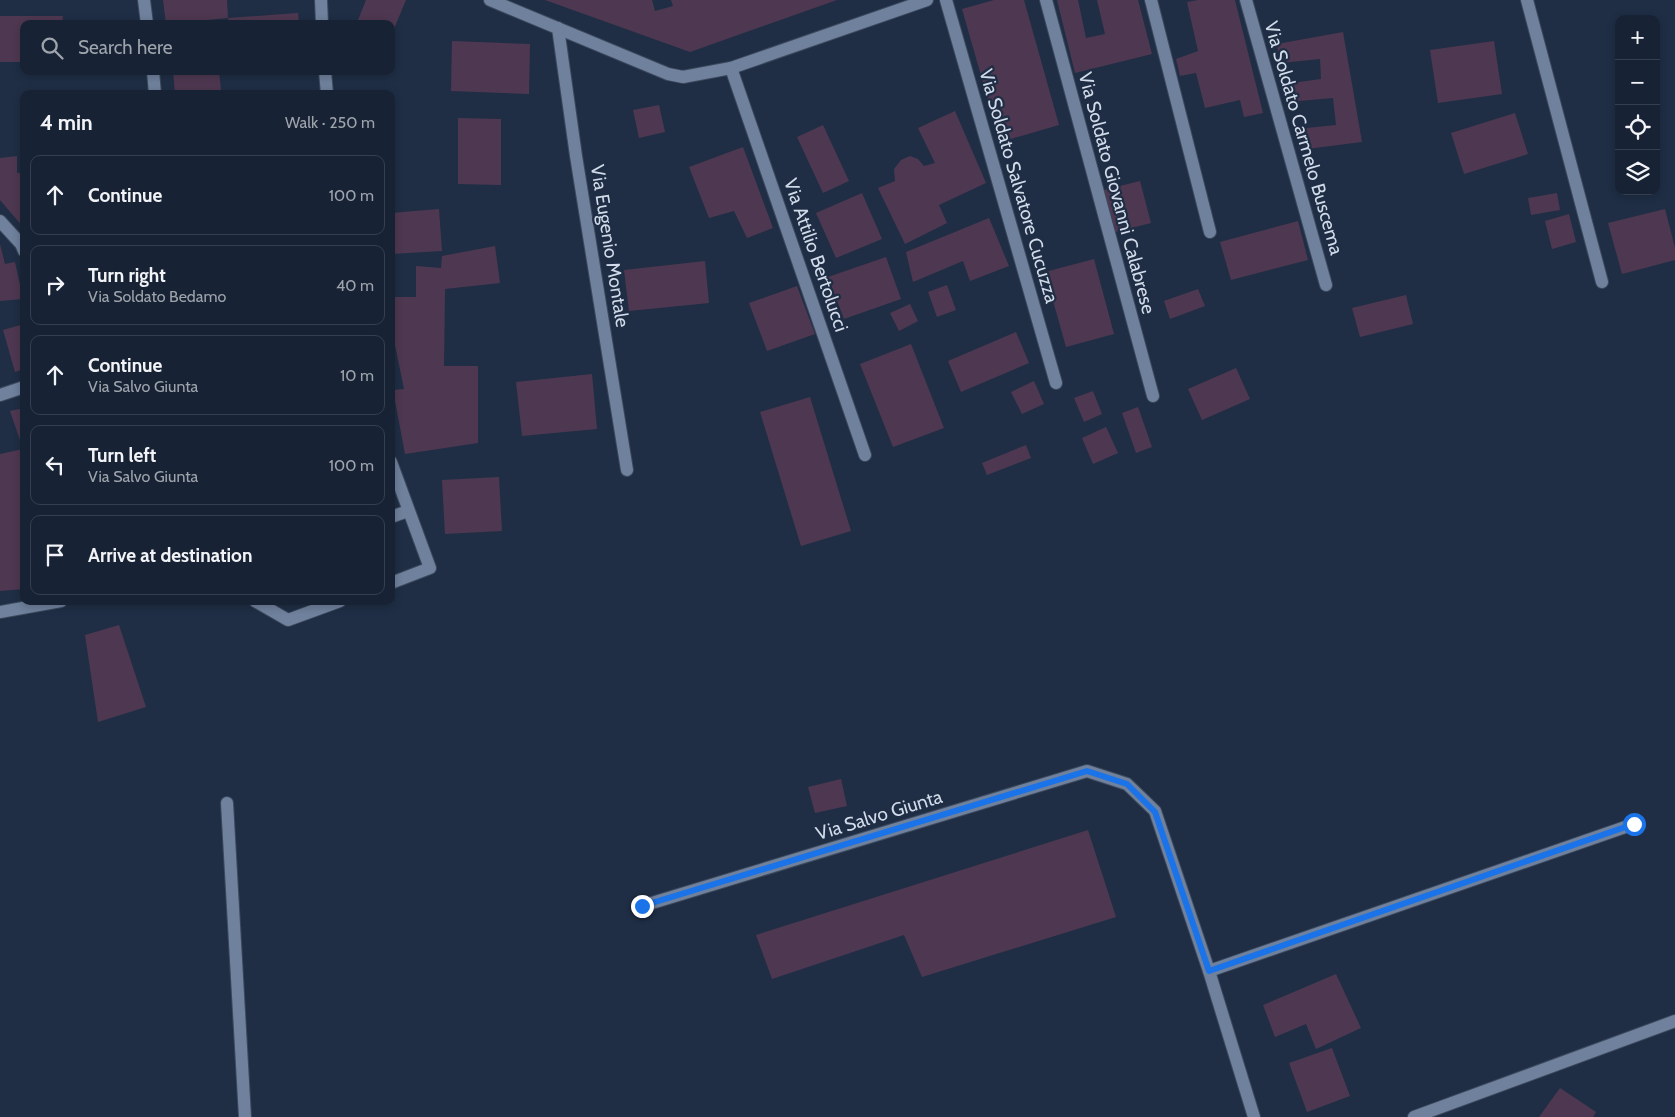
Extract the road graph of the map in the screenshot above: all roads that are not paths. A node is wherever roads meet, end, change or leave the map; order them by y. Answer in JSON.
{"nodes":[{"id":1,"x":144,"y":0,"type":"edge"},
{"id":2,"x":321,"y":0,"type":"edge"},
{"id":3,"x":490,"y":0,"type":"edge"},
{"id":4,"x":927,"y":0,"type":"edge"},
{"id":5,"x":946,"y":0,"type":"edge"},
{"id":6,"x":1046,"y":0,"type":"edge"},
{"id":7,"x":1151,"y":0,"type":"edge"},
{"id":8,"x":1246,"y":0,"type":"edge"},
{"id":9,"x":1527,"y":0,"type":"edge"},
{"id":10,"x":146,"y":20,"type":"edge"},
{"id":11,"x":322,"y":20,"type":"edge"},
{"id":12,"x":558,"y":28,"type":"junction"},
{"id":13,"x":730,"y":68,"type":"junction"},
{"id":14,"x":153,"y":75,"type":"edge"},
{"id":15,"x":325,"y":75,"type":"edge"},
{"id":16,"x":155,"y":90,"type":"edge"},
{"id":17,"x":327,"y":90,"type":"edge"},
{"id":18,"x":0,"y":221,"type":"edge"},
{"id":19,"x":1210,"y":232,"type":"dead end"},
{"id":20,"x":20,"y":243,"type":"edge"},
{"id":21,"x":1602,"y":282,"type":"dead end"},
{"id":22,"x":1326,"y":285,"type":"dead end"},
{"id":23,"x":1056,"y":383,"type":"dead end"},
{"id":24,"x":20,"y":388,"type":"edge"},
{"id":25,"x":0,"y":395,"type":"edge"},
{"id":26,"x":1153,"y":396,"type":"dead end"},
{"id":27,"x":865,"y":455,"type":"dead end"},
{"id":28,"x":627,"y":470,"type":"dead end"},
{"id":29,"x":395,"y":474,"type":"edge"},
{"id":30,"x":408,"y":511,"type":"junction"},
{"id":31,"x":395,"y":516,"type":"edge"},
{"id":32,"x":395,"y":581,"type":"edge"},
{"id":33,"x":39,"y":605,"type":"edge"},
{"id":34,"x":262,"y":605,"type":"edge"},
{"id":35,"x":329,"y":605,"type":"edge"},
{"id":36,"x":0,"y":612,"type":"edge"},
{"id":37,"x":227,"y":803,"type":"dead end"},
{"id":38,"x":1634,"y":824,"type":"dead end"},
{"id":39,"x":642,"y":906,"type":"dead end"},
{"id":40,"x":1209,"y":971,"type":"junction"},
{"id":41,"x":1675,"y":1021,"type":"edge"},
{"id":42,"x":246,"y":1117,"type":"edge"},
{"id":43,"x":1254,"y":1117,"type":"edge"},
{"id":44,"x":1414,"y":1117,"type":"edge"}],
"edges":[{"from":1,"to":10,"type":"street"},
{"from":2,"to":11,"type":"street"},
{"from":3,"to":12,"type":"street"},
{"from":4,"to":13,"type":"street"},
{"from":5,"to":23,"type":"street","name":"Via Soldato Salvatore Cucuzza"},
{"from":6,"to":26,"type":"street","name":"Via Soldato Giovanni Calabrese"},
{"from":7,"to":19,"type":"street"},
{"from":8,"to":22,"type":"street","name":"Via Soldato Carmelo Buscema"},
{"from":9,"to":21,"type":"street"},
{"from":12,"to":13,"type":"street"},
{"from":12,"to":28,"type":"street","name":"Via Eugenio Montale"},
{"from":13,"to":27,"type":"street","name":"Via Attilio Bertolucci"},
{"from":14,"to":16,"type":"street"},
{"from":15,"to":17,"type":"street"},
{"from":18,"to":20,"type":"street"},
{"from":24,"to":25,"type":"street"},
{"from":29,"to":30,"type":"street"},
{"from":30,"to":31,"type":"street"},
{"from":30,"to":32,"type":"street"},
{"from":33,"to":36,"type":"street"},
{"from":34,"to":35,"type":"street"},
{"from":37,"to":42,"type":"street"},
{"from":38,"to":40,"type":"street"},
{"from":39,"to":40,"type":"street","name":"Via Salvo Giunta"},
{"from":40,"to":43,"type":"street"},
{"from":41,"to":44,"type":"street"}]}
